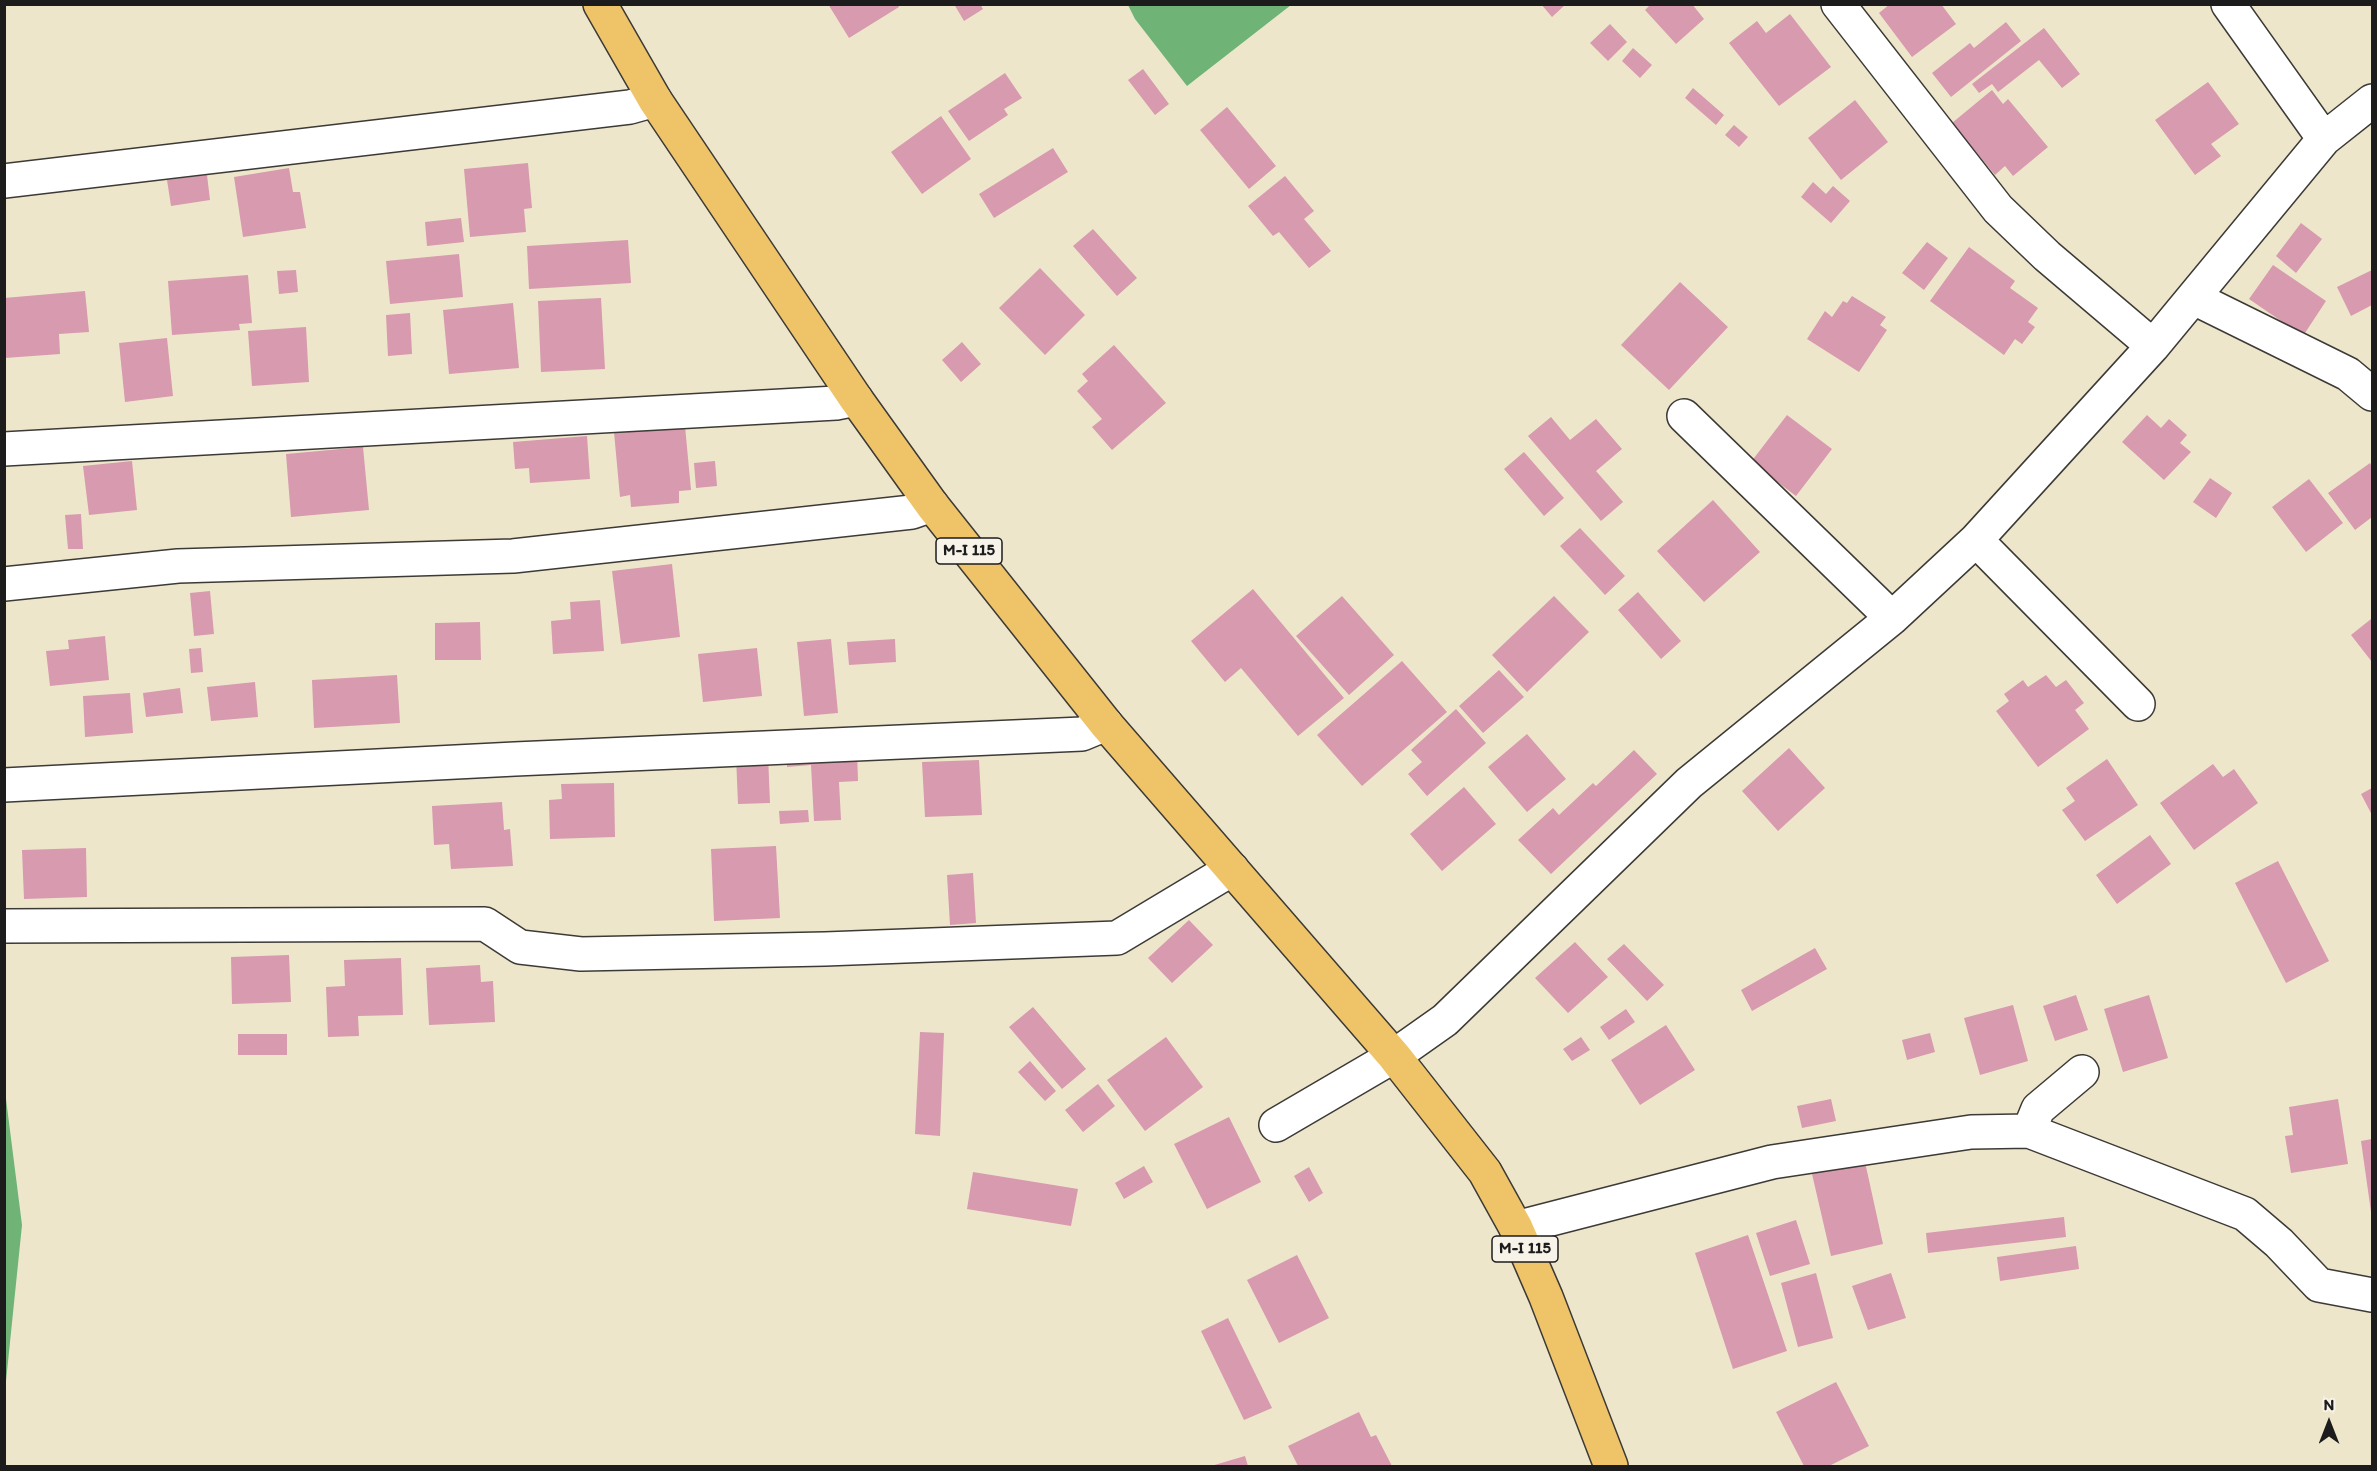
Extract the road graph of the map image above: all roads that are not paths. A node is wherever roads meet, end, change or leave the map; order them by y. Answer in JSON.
{"nodes":[{"id":1,"x":600,"y":4,"type":"edge"},
{"id":2,"x":1838,"y":4,"type":"edge"},
{"id":3,"x":2228,"y":4,"type":"edge"},
{"id":4,"x":655,"y":100,"type":"junction"},
{"id":5,"x":2373,"y":101,"type":"edge"},
{"id":6,"x":2325,"y":139,"type":"junction"},
{"id":7,"x":4,"y":181,"type":"edge"},
{"id":8,"x":2194,"y":298,"type":"junction"},
{"id":9,"x":2153,"y":346,"type":"junction"},
{"id":10,"x":2373,"y":394,"type":"edge"},
{"id":11,"x":856,"y":399,"type":"junction"},
{"id":12,"x":1684,"y":416,"type":"dead end"},
{"id":13,"x":4,"y":449,"type":"edge"},
{"id":14,"x":932,"y":506,"type":"junction"},
{"id":15,"x":1976,"y":540,"type":"junction"},
{"id":16,"x":4,"y":584,"type":"edge"},
{"id":17,"x":1892,"y":618,"type":"junction"},
{"id":18,"x":2138,"y":704,"type":"dead end"},
{"id":19,"x":1106,"y":724,"type":"junction"},
{"id":20,"x":4,"y":785,"type":"edge"},
{"id":21,"x":1232,"y":869,"type":"junction"},
{"id":22,"x":4,"y":926,"type":"edge"},
{"id":23,"x":1394,"y":1056,"type":"junction"},
{"id":24,"x":2082,"y":1072,"type":"dead end"},
{"id":25,"x":1276,"y":1125,"type":"dead end"},
{"id":26,"x":2029,"y":1131,"type":"junction"},
{"id":27,"x":1516,"y":1228,"type":"junction"},
{"id":28,"x":2373,"y":1295,"type":"edge"},
{"id":29,"x":1611,"y":1467,"type":"edge"}],
"edges":[{"from":1,"to":4,"type":"main road","number":"M-I 115"},
{"from":2,"to":9,"type":"street"},
{"from":3,"to":6,"type":"street"},
{"from":4,"to":7,"type":"street"},
{"from":4,"to":11,"type":"main road","number":"M-I 115"},
{"from":5,"to":6,"type":"street"},
{"from":6,"to":8,"type":"street"},
{"from":8,"to":9,"type":"street"},
{"from":8,"to":10,"type":"street"},
{"from":9,"to":15,"type":"street"},
{"from":11,"to":13,"type":"street"},
{"from":11,"to":14,"type":"main road","number":"M-I 115"},
{"from":12,"to":17,"type":"street"},
{"from":14,"to":16,"type":"street"},
{"from":14,"to":19,"type":"main road","number":"M-I 115"},
{"from":15,"to":17,"type":"street"},
{"from":15,"to":18,"type":"street"},
{"from":17,"to":23,"type":"street"},
{"from":19,"to":20,"type":"street"},
{"from":19,"to":21,"type":"main road","number":"M-I 115"},
{"from":21,"to":22,"type":"street"},
{"from":21,"to":23,"type":"main road","number":"M-I 115"},
{"from":23,"to":25,"type":"street"},
{"from":23,"to":27,"type":"main road","number":"M-I 115"},
{"from":24,"to":26,"type":"street"},
{"from":26,"to":27,"type":"street"},
{"from":26,"to":28,"type":"street"},
{"from":27,"to":29,"type":"main road","number":"M-I 115"}]}
